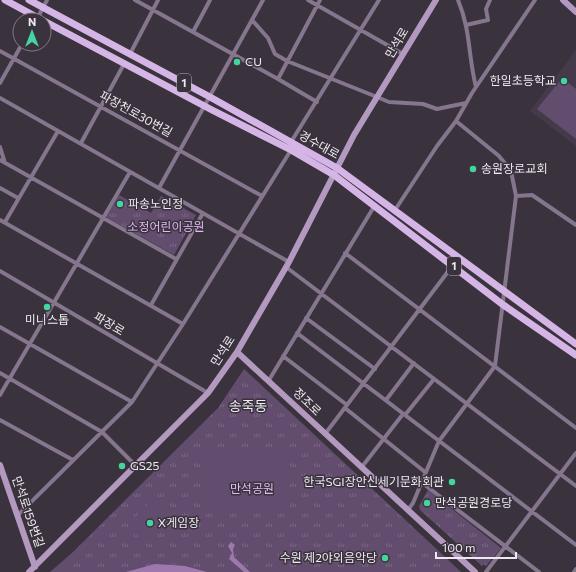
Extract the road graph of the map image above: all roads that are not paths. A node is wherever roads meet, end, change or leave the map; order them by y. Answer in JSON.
{"nodes":[{"id":1,"x":5,"y":0,"type":"edge"},
{"id":2,"x":29,"y":0,"type":"edge"},
{"id":3,"x":48,"y":0,"type":"edge"},
{"id":4,"x":158,"y":0,"type":"edge"},
{"id":5,"x":210,"y":0,"type":"edge"},
{"id":6,"x":263,"y":0,"type":"edge"},
{"id":7,"x":308,"y":0,"type":"edge"},
{"id":8,"x":320,"y":0,"type":"edge"},
{"id":9,"x":379,"y":0,"type":"edge"},
{"id":10,"x":436,"y":0,"type":"edge"},
{"id":11,"x":458,"y":0,"type":"edge"},
{"id":12,"x":490,"y":0,"type":"edge"},
{"id":13,"x":535,"y":0,"type":"edge"},
{"id":14,"x":563,"y":0,"type":"edge"},
{"id":15,"x":138,"y":1,"type":"edge"},
{"id":16,"x":317,"y":5,"type":"junction"},
{"id":17,"x":43,"y":8,"type":"junction"},
{"id":18,"x":153,"y":10,"type":"junction"},
{"id":19,"x":26,"y":12,"type":"edge"},
{"id":20,"x":42,"y":12,"type":"edge"},
{"id":21,"x":576,"y":12,"type":"edge"},
{"id":22,"x":252,"y":20,"type":"junction"},
{"id":23,"x":466,"y":25,"type":"junction"},
{"id":24,"x":52,"y":26,"type":"edge"},
{"id":25,"x":360,"y":30,"type":"junction"},
{"id":26,"x":193,"y":32,"type":"junction"},
{"id":27,"x":0,"y":51,"type":"edge"},
{"id":28,"x":17,"y":52,"type":"edge"},
{"id":29,"x":130,"y":54,"type":"junction"},
{"id":30,"x":232,"y":54,"type":"junction"},
{"id":31,"x":404,"y":54,"type":"junction"},
{"id":32,"x":14,"y":58,"type":"junction"},
{"id":33,"x":287,"y":61,"type":"junction"},
{"id":34,"x":124,"y":64,"type":"junction"},
{"id":35,"x":332,"y":78,"type":"junction"},
{"id":36,"x":278,"y":79,"type":"junction"},
{"id":37,"x":0,"y":83,"type":"edge"},
{"id":38,"x":476,"y":88,"type":"junction"},
{"id":39,"x":377,"y":97,"type":"junction"},
{"id":40,"x":0,"y":98,"type":"edge"},
{"id":41,"x":208,"y":101,"type":"junction"},
{"id":42,"x":317,"y":102,"type":"junction"},
{"id":43,"x":466,"y":103,"type":"junction"},
{"id":44,"x":100,"y":106,"type":"junction"},
{"id":45,"x":456,"y":121,"type":"junction"},
{"id":46,"x":58,"y":131,"type":"junction"},
{"id":47,"x":292,"y":142,"type":"junction"},
{"id":48,"x":81,"y":143,"type":"junction"},
{"id":49,"x":0,"y":147,"type":"edge"},
{"id":50,"x":180,"y":151,"type":"junction"},
{"id":51,"x":293,"y":151,"type":"junction"},
{"id":52,"x":313,"y":154,"type":"junction"},
{"id":53,"x":0,"y":160,"type":"edge"},
{"id":54,"x":5,"y":163,"type":"junction"},
{"id":55,"x":336,"y":171,"type":"junction"},
{"id":56,"x":130,"y":172,"type":"junction"},
{"id":57,"x":31,"y":177,"type":"junction"},
{"id":58,"x":364,"y":187,"type":"junction"},
{"id":59,"x":0,"y":188,"type":"edge"},
{"id":60,"x":159,"y":188,"type":"junction"},
{"id":61,"x":358,"y":193,"type":"junction"},
{"id":62,"x":262,"y":196,"type":"junction"},
{"id":63,"x":516,"y":196,"type":"junction"},
{"id":64,"x":18,"y":198,"type":"junction"},
{"id":65,"x":375,"y":205,"type":"junction"},
{"id":66,"x":395,"y":210,"type":"junction"},
{"id":67,"x":203,"y":213,"type":"junction"},
{"id":68,"x":104,"y":217,"type":"junction"},
{"id":69,"x":0,"y":220,"type":"edge"},
{"id":70,"x":5,"y":222,"type":"junction"},
{"id":71,"x":576,"y":225,"type":"edge"},
{"id":72,"x":239,"y":233,"type":"junction"},
{"id":73,"x":345,"y":253,"type":"junction"},
{"id":74,"x":176,"y":259,"type":"junction"},
{"id":75,"x":77,"y":262,"type":"junction"},
{"id":76,"x":287,"y":264,"type":"junction"},
{"id":77,"x":453,"y":265,"type":"junction"},
{"id":78,"x":0,"y":271,"type":"edge"},
{"id":79,"x":504,"y":292,"type":"junction"},
{"id":80,"x":322,"y":293,"type":"junction"},
{"id":81,"x":54,"y":303,"type":"junction"},
{"id":82,"x":502,"y":304,"type":"junction"},
{"id":83,"x":151,"y":306,"type":"junction"},
{"id":84,"x":420,"y":310,"type":"junction"},
{"id":85,"x":306,"y":318,"type":"junction"},
{"id":86,"x":183,"y":324,"type":"junction"},
{"id":87,"x":535,"y":326,"type":"junction"},
{"id":88,"x":0,"y":327,"type":"edge"},
{"id":89,"x":557,"y":331,"type":"junction"},
{"id":90,"x":297,"y":333,"type":"junction"},
{"id":91,"x":30,"y":344,"type":"junction"},
{"id":92,"x":576,"y":344,"type":"edge"},
{"id":93,"x":391,"y":346,"type":"junction"},
{"id":94,"x":237,"y":352,"type":"junction"},
{"id":95,"x":576,"y":355,"type":"edge"},
{"id":96,"x":283,"y":356,"type":"junction"},
{"id":97,"x":156,"y":363,"type":"junction"},
{"id":98,"x":414,"y":363,"type":"junction"},
{"id":99,"x":495,"y":366,"type":"junction"},
{"id":100,"x":374,"y":369,"type":"junction"},
{"id":101,"x":0,"y":373,"type":"edge"},
{"id":102,"x":10,"y":379,"type":"junction"},
{"id":103,"x":434,"y":379,"type":"junction"},
{"id":104,"x":269,"y":380,"type":"junction"},
{"id":105,"x":364,"y":383,"type":"junction"},
{"id":106,"x":208,"y":393,"type":"junction"},
{"id":107,"x":0,"y":395,"type":"edge"},
{"id":108,"x":386,"y":400,"type":"junction"},
{"id":109,"x":132,"y":402,"type":"junction"},
{"id":110,"x":466,"y":403,"type":"junction"},
{"id":111,"x":346,"y":406,"type":"junction"},
{"id":112,"x":404,"y":414,"type":"junction"},
{"id":113,"x":0,"y":420,"type":"edge"},
{"id":114,"x":576,"y":428,"type":"edge"},
{"id":115,"x":102,"y":432,"type":"junction"},
{"id":116,"x":325,"y":434,"type":"junction"},
{"id":117,"x":383,"y":440,"type":"junction"},
{"id":118,"x":439,"y":441,"type":"junction"},
{"id":119,"x":576,"y":453,"type":"edge"},
{"id":120,"x":73,"y":460,"type":"junction"},
{"id":121,"x":0,"y":465,"type":"edge"},
{"id":122,"x":136,"y":466,"type":"junction"},
{"id":123,"x":361,"y":468,"type":"junction"},
{"id":124,"x":425,"y":472,"type":"junction"},
{"id":125,"x":560,"y":474,"type":"junction"},
{"id":126,"x":421,"y":482,"type":"junction"},
{"id":127,"x":576,"y":486,"type":"edge"},
{"id":128,"x":408,"y":510,"type":"junction"},
{"id":129,"x":532,"y":512,"type":"junction"},
{"id":130,"x":18,"y":515,"type":"junction"},
{"id":131,"x":576,"y":545,"type":"edge"},
{"id":132,"x":505,"y":547,"type":"junction"},
{"id":133,"x":35,"y":567,"type":"junction"},
{"id":134,"x":576,"y":569,"type":"edge"},
{"id":135,"x":29,"y":572,"type":"edge"},
{"id":136,"x":475,"y":572,"type":"edge"},
{"id":137,"x":486,"y":572,"type":"edge"},
{"id":138,"x":539,"y":572,"type":"edge"},
{"id":139,"x":574,"y":572,"type":"edge"}],
"edges":[{"from":1,"to":19,"type":"main road","name":"경수대로","number":"1"},
{"from":2,"to":17,"type":"main road","name":"경수대로","number":"1"},
{"from":3,"to":17,"type":"street"},
{"from":4,"to":18,"type":"street"},
{"from":5,"to":26,"type":"street"},
{"from":6,"to":22,"type":"street"},
{"from":7,"to":16,"type":"street"},
{"from":8,"to":16,"type":"street"},
{"from":9,"to":25,"type":"street"},
{"from":10,"to":31,"type":"street","name":"만석로"},
{"from":11,"to":23,"type":"street"},
{"from":12,"to":23,"type":"street"},
{"from":13,"to":38,"type":"street"},
{"from":14,"to":21,"type":"street"},
{"from":15,"to":18,"type":"street"},
{"from":16,"to":25,"type":"street"},
{"from":16,"to":33,"type":"street"},
{"from":17,"to":20,"type":"street"},
{"from":17,"to":29,"type":"main road","name":"경수대로","number":"1"},
{"from":18,"to":26,"type":"street"},
{"from":18,"to":29,"type":"street"},
{"from":22,"to":30,"type":"street"},
{"from":22,"to":33,"type":"street"},
{"from":23,"to":38,"type":"street"},
{"from":24,"to":34,"type":"main road","name":"경수대로","number":"1"},
{"from":25,"to":31,"type":"street"},
{"from":25,"to":35,"type":"street"},
{"from":26,"to":30,"type":"street"},
{"from":27,"to":32,"type":"street","name":"파장천로30번길"},
{"from":28,"to":32,"type":"street"},
{"from":29,"to":41,"type":"main road","name":"경수대로","number":"1"},
{"from":30,"to":36,"type":"street"},
{"from":30,"to":41,"type":"street"},
{"from":31,"to":39,"type":"street","name":"만석로"},
{"from":32,"to":37,"type":"street"},
{"from":32,"to":44,"type":"street","name":"파장천로30번길"},
{"from":33,"to":35,"type":"street"},
{"from":33,"to":36,"type":"street"},
{"from":34,"to":41,"type":"main road","name":"경수대로","number":"1"},
{"from":34,"to":44,"type":"street"},
{"from":35,"to":39,"type":"street"},
{"from":35,"to":42,"type":"street"},
{"from":36,"to":42,"type":"street"},
{"from":38,"to":43,"type":"street"},
{"from":39,"to":43,"type":"street"},
{"from":39,"to":55,"type":"street","name":"만석로"},
{"from":40,"to":46,"type":"street"},
{"from":41,"to":47,"type":"main road","name":"경수대로","number":"1"},
{"from":41,"to":50,"type":"street"},
{"from":41,"to":51,"type":"main road","name":"경수대로","number":"1"},
{"from":42,"to":47,"type":"street"},
{"from":43,"to":45,"type":"street"},
{"from":44,"to":48,"type":"street"},
{"from":44,"to":50,"type":"street","name":"파장천로30번길"},
{"from":45,"to":63,"type":"street"},
{"from":45,"to":66,"type":"street"},
{"from":46,"to":48,"type":"street"},
{"from":46,"to":57,"type":"street"},
{"from":47,"to":52,"type":"main road","name":"경수대로","number":"1"},
{"from":48,"to":56,"type":"street"},
{"from":49,"to":54,"type":"street"},
{"from":50,"to":60,"type":"street"},
{"from":50,"to":62,"type":"street","name":"파장천로30번길"},
{"from":51,"to":52,"type":"main road"},
{"from":51,"to":55,"type":"main road","name":"경수대로","number":"1"},
{"from":51,"to":62,"type":"street"},
{"from":52,"to":55,"type":"main road","name":"경수대로","number":"1"},
{"from":53,"to":54,"type":"street"},
{"from":54,"to":57,"type":"street"},
{"from":55,"to":58,"type":"main road","name":"경수대로","number":"1"},
{"from":55,"to":61,"type":"main road","name":"경수대로","number":"1"},
{"from":55,"to":76,"type":"street","name":"만석로"},
{"from":56,"to":60,"type":"street"},
{"from":56,"to":68,"type":"street"},
{"from":57,"to":64,"type":"street"},
{"from":57,"to":68,"type":"street"},
{"from":58,"to":61,"type":"main road"},
{"from":58,"to":66,"type":"main road","name":"경수대로","number":"1"},
{"from":59,"to":64,"type":"street"},
{"from":60,"to":67,"type":"street"},
{"from":61,"to":65,"type":"main road","name":"경수대로","number":"1"},
{"from":62,"to":72,"type":"street"},
{"from":63,"to":71,"type":"street"},
{"from":63,"to":79,"type":"street"},
{"from":64,"to":70,"type":"street"},
{"from":65,"to":73,"type":"street"},
{"from":65,"to":77,"type":"main road","name":"경수대로","number":"1"},
{"from":66,"to":79,"type":"main road","name":"경수대로","number":"1"},
{"from":67,"to":72,"type":"street"},
{"from":67,"to":74,"type":"street"},
{"from":68,"to":74,"type":"street"},
{"from":68,"to":75,"type":"street"},
{"from":69,"to":70,"type":"street"},
{"from":70,"to":75,"type":"street"},
{"from":72,"to":76,"type":"street"},
{"from":72,"to":86,"type":"street"},
{"from":73,"to":80,"type":"street"},
{"from":73,"to":84,"type":"street"},
{"from":74,"to":83,"type":"street"},
{"from":75,"to":81,"type":"street"},
{"from":75,"to":83,"type":"street"},
{"from":76,"to":80,"type":"street"},
{"from":76,"to":94,"type":"street","name":"만석로"},
{"from":77,"to":82,"type":"main road","name":"경수대로","number":"1"},
{"from":77,"to":84,"type":"street"},
{"from":78,"to":81,"type":"street","name":"파장로"},
{"from":79,"to":82,"type":"street"},
{"from":79,"to":89,"type":"main road","name":"경수대로","number":"1"},
{"from":80,"to":85,"type":"street"},
{"from":80,"to":93,"type":"street"},
{"from":81,"to":91,"type":"street"},
{"from":81,"to":97,"type":"street","name":"파장로"},
{"from":82,"to":87,"type":"main road","name":"경수대로","number":"1"},
{"from":82,"to":99,"type":"street"},
{"from":83,"to":86,"type":"street"},
{"from":84,"to":93,"type":"street"},
{"from":84,"to":99,"type":"street"},
{"from":85,"to":90,"type":"street"},
{"from":85,"to":100,"type":"street"},
{"from":86,"to":97,"type":"street"},
{"from":87,"to":89,"type":"main road"},
{"from":87,"to":95,"type":"main road","name":"경수대로","number":"1"},
{"from":88,"to":91,"type":"street"},
{"from":89,"to":92,"type":"main road","name":"경수대로","number":"1"},
{"from":90,"to":96,"type":"street"},
{"from":90,"to":105,"type":"street"},
{"from":91,"to":102,"type":"street"},
{"from":91,"to":109,"type":"street"},
{"from":93,"to":98,"type":"street"},
{"from":93,"to":100,"type":"street"},
{"from":94,"to":104,"type":"street","name":"정조로"},
{"from":94,"to":106,"type":"street","name":"만석로"},
{"from":96,"to":104,"type":"street"},
{"from":96,"to":111,"type":"street"},
{"from":97,"to":106,"type":"street","name":"파장로"},
{"from":97,"to":109,"type":"street"},
{"from":98,"to":103,"type":"street"},
{"from":98,"to":108,"type":"street"},
{"from":99,"to":110,"type":"street"},
{"from":99,"to":114,"type":"street"},
{"from":100,"to":105,"type":"street"},
{"from":101,"to":102,"type":"street"},
{"from":102,"to":107,"type":"street"},
{"from":102,"to":115,"type":"street"},
{"from":103,"to":110,"type":"street"},
{"from":103,"to":112,"type":"street"},
{"from":104,"to":116,"type":"street","name":"정조로"},
{"from":105,"to":108,"type":"street"},
{"from":105,"to":111,"type":"street"},
{"from":106,"to":122,"type":"street","name":"만석로"},
{"from":108,"to":112,"type":"street"},
{"from":109,"to":115,"type":"street"},
{"from":110,"to":118,"type":"street"},
{"from":110,"to":125,"type":"street"},
{"from":111,"to":116,"type":"street"},
{"from":111,"to":117,"type":"street"},
{"from":112,"to":117,"type":"street"},
{"from":112,"to":118,"type":"street"},
{"from":113,"to":120,"type":"street"},
{"from":115,"to":120,"type":"street"},
{"from":115,"to":122,"type":"street"},
{"from":116,"to":123,"type":"street","name":"정조로"},
{"from":117,"to":123,"type":"street"},
{"from":117,"to":124,"type":"street"},
{"from":118,"to":124,"type":"street"},
{"from":118,"to":129,"type":"street"},
{"from":119,"to":125,"type":"street"},
{"from":120,"to":130,"type":"street"},
{"from":121,"to":130,"type":"street","name":"만석로159번길"},
{"from":122,"to":133,"type":"street","name":"만석로"},
{"from":123,"to":128,"type":"street","name":"정조로"},
{"from":124,"to":126,"type":"street"},
{"from":125,"to":127,"type":"street"},
{"from":125,"to":129,"type":"street"},
{"from":126,"to":128,"type":"street"},
{"from":126,"to":132,"type":"street"},
{"from":128,"to":136,"type":"street","name":"정조로"},
{"from":129,"to":131,"type":"street"},
{"from":129,"to":132,"type":"street"},
{"from":130,"to":133,"type":"street","name":"만석로159번길"},
{"from":132,"to":137,"type":"street"},
{"from":132,"to":138,"type":"street"},
{"from":133,"to":135,"type":"street","name":"만석로"},
{"from":134,"to":139,"type":"street"}]}
